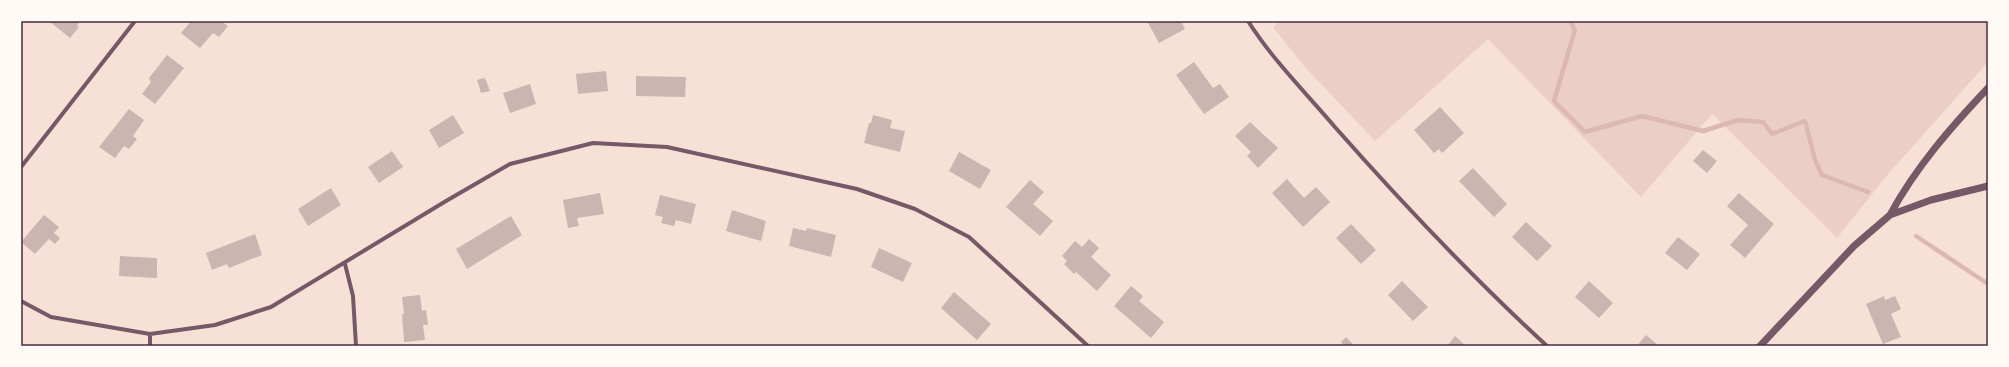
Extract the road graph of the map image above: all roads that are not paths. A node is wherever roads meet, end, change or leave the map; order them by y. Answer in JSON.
{"nodes":[{"id":1,"x":134,"y":21,"type":"edge"},
{"id":2,"x":1248,"y":21,"type":"edge"},
{"id":3,"x":1988,"y":88,"type":"edge"},
{"id":4,"x":21,"y":167,"type":"edge"},
{"id":5,"x":1988,"y":186,"type":"edge"},
{"id":6,"x":1890,"y":215,"type":"junction"},
{"id":7,"x":345,"y":264,"type":"junction"},
{"id":8,"x":21,"y":301,"type":"edge"},
{"id":9,"x":150,"y":334,"type":"junction"},
{"id":10,"x":150,"y":346,"type":"edge"},
{"id":11,"x":356,"y":346,"type":"edge"},
{"id":12,"x":1088,"y":346,"type":"edge"},
{"id":13,"x":1547,"y":346,"type":"edge"},
{"id":14,"x":1760,"y":346,"type":"edge"}],
"edges":[{"from":1,"to":4,"type":"street"},
{"from":2,"to":13,"type":"street"},
{"from":3,"to":6,"type":"street"},
{"from":5,"to":6,"type":"street"},
{"from":6,"to":14,"type":"street"},
{"from":7,"to":9,"type":"street"},
{"from":7,"to":11,"type":"street"},
{"from":7,"to":12,"type":"street"},
{"from":8,"to":9,"type":"street"},
{"from":9,"to":10,"type":"street"}]}
